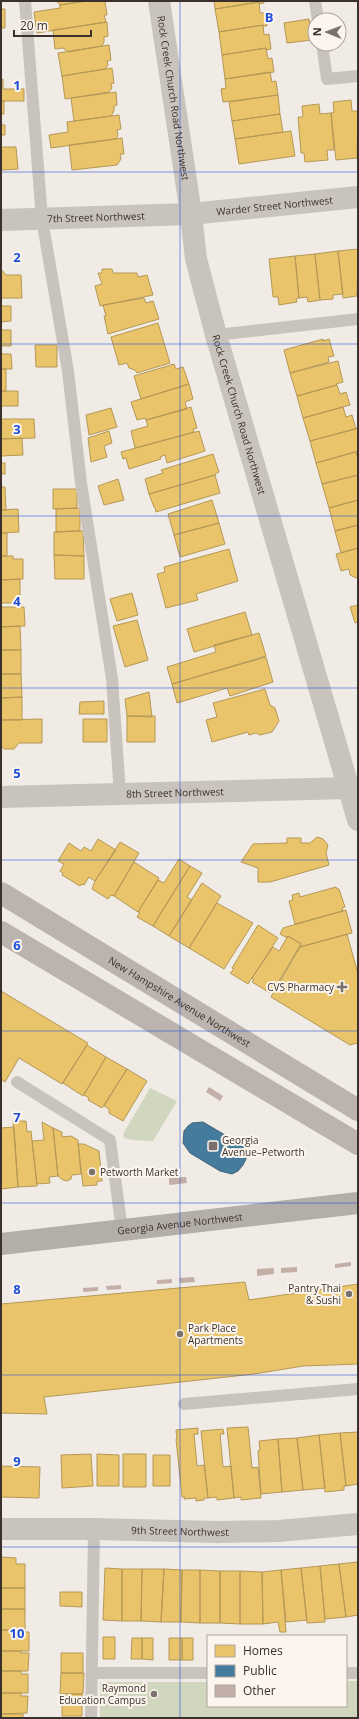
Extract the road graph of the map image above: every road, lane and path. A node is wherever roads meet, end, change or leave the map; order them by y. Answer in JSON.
{"nodes":[{"id":1,"x":25,"y":1,"type":"edge"},
{"id":2,"x":159,"y":1,"type":"edge"},
{"id":3,"x":315,"y":1,"type":"edge"},
{"id":4,"x":317,"y":12,"type":"edge"},
{"id":5,"x":323,"y":52,"type":"edge"},
{"id":6,"x":358,"y":76,"type":"edge"},
{"id":7,"x":358,"y":197,"type":"edge"},
{"id":8,"x":191,"y":214,"type":"junction"},
{"id":9,"x":42,"y":219,"type":"junction"},
{"id":10,"x":1,"y":220,"type":"edge"},
{"id":11,"x":358,"y":319,"type":"edge"},
{"id":12,"x":216,"y":335,"type":"junction"},
{"id":13,"x":348,"y":788,"type":"junction"},
{"id":14,"x":120,"y":794,"type":"junction"},
{"id":15,"x":1,"y":797,"type":"edge"},
{"id":16,"x":358,"y":820,"type":"edge"},
{"id":17,"x":1,"y":893,"type":"edge"},
{"id":18,"x":1,"y":932,"type":"edge"},
{"id":19,"x":17,"y":1082,"type":"dead end"},
{"id":20,"x":358,"y":1110,"type":"edge"},
{"id":21,"x":358,"y":1144,"type":"edge"},
{"id":22,"x":358,"y":1203,"type":"edge"},
{"id":23,"x":122,"y":1230,"type":"junction"},
{"id":24,"x":1,"y":1244,"type":"edge"},
{"id":25,"x":358,"y":1389,"type":"edge"},
{"id":26,"x":184,"y":1404,"type":"dead end"},
{"id":27,"x":358,"y":1524,"type":"edge"},
{"id":28,"x":94,"y":1528,"type":"junction"},
{"id":29,"x":1,"y":1529,"type":"edge"},
{"id":30,"x":93,"y":1673,"type":"junction"},
{"id":31,"x":207,"y":1673,"type":"edge"},
{"id":32,"x":347,"y":1673,"type":"edge"},
{"id":33,"x":358,"y":1673,"type":"edge"},
{"id":34,"x":91,"y":1718,"type":"edge"}],
"edges":[{"from":1,"to":9,"type":"lane"},
{"from":2,"to":8,"type":"street","name":"Rock Creek Church Road Northwest"},
{"from":3,"to":4,"type":"lane"},
{"from":5,"to":6,"type":"lane"},
{"from":7,"to":8,"type":"street","name":"Warder Street Northwest"},
{"from":8,"to":9,"type":"street","name":"7th Street Northwest"},
{"from":8,"to":12,"type":"street","name":"Rock Creek Church Road Northwest"},
{"from":9,"to":10,"type":"street","name":"7th Street Northwest"},
{"from":9,"to":14,"type":"lane"},
{"from":11,"to":12,"type":"lane"},
{"from":12,"to":13,"type":"street","name":"Rock Creek Church Road Northwest"},
{"from":13,"to":14,"type":"street","name":"8th Street Northwest"},
{"from":13,"to":16,"type":"street","name":"Rock Creek Church Road Northwest"},
{"from":14,"to":15,"type":"street","name":"8th Street Northwest"},
{"from":17,"to":20,"type":"main road","name":"New Hampshire Avenue Northwest"},
{"from":18,"to":21,"type":"main road"},
{"from":19,"to":23,"type":"lane"},
{"from":22,"to":23,"type":"highway","name":"Georgia Avenue Northwest"},
{"from":23,"to":24,"type":"highway","name":"Georgia Avenue Northwest"},
{"from":25,"to":26,"type":"lane"},
{"from":27,"to":28,"type":"street","name":"9th Street Northwest"},
{"from":28,"to":29,"type":"street","name":"9th Street Northwest"},
{"from":28,"to":30,"type":"lane"},
{"from":30,"to":31,"type":"lane"},
{"from":30,"to":34,"type":"lane"},
{"from":32,"to":33,"type":"lane"}]}
